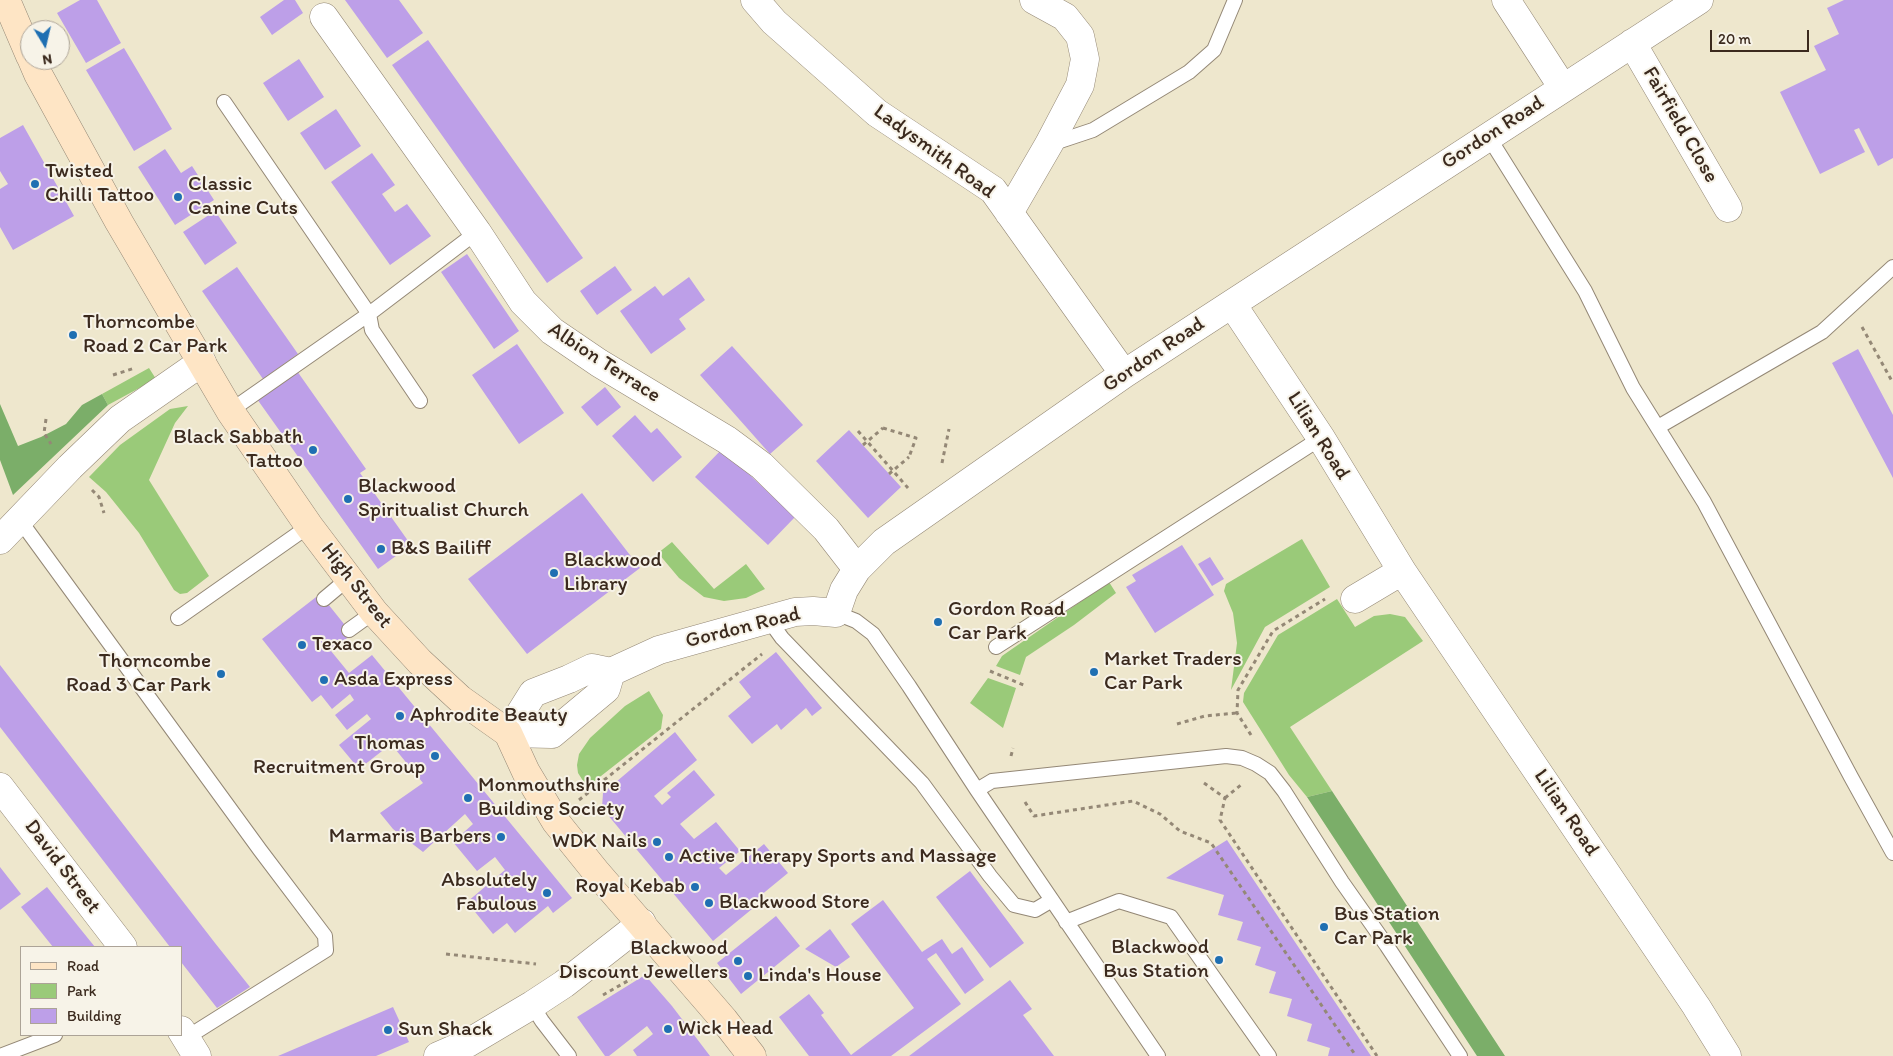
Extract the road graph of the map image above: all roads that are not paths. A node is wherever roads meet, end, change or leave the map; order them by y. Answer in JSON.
{"nodes":[{"id":1,"x":6,"y":0,"type":"edge"},
{"id":2,"x":755,"y":0,"type":"edge"},
{"id":3,"x":1034,"y":0,"type":"edge"},
{"id":4,"x":1235,"y":0,"type":"edge"},
{"id":5,"x":1506,"y":0,"type":"edge"},
{"id":6,"x":1699,"y":0,"type":"edge"},
{"id":7,"x":324,"y":17,"type":"dead end"},
{"id":8,"x":20,"y":33,"type":"edge"},
{"id":9,"x":1632,"y":43,"type":"junction"},
{"id":10,"x":36,"y":70,"type":"edge"},
{"id":11,"x":1563,"y":88,"type":"junction"},
{"id":12,"x":224,"y":102,"type":"dead end"},
{"id":13,"x":1488,"y":136,"type":"junction"},
{"id":14,"x":1049,"y":144,"type":"junction"},
{"id":15,"x":1728,"y":208,"type":"dead end"},
{"id":16,"x":1009,"y":213,"type":"junction"},
{"id":17,"x":477,"y":232,"type":"junction"},
{"id":18,"x":1893,"y":267,"type":"edge"},
{"id":19,"x":1232,"y":304,"type":"junction"},
{"id":20,"x":369,"y":314,"type":"junction"},
{"id":21,"x":202,"y":362,"type":"junction"},
{"id":22,"x":1124,"y":374,"type":"junction"},
{"id":23,"x":420,"y":401,"type":"dead end"},
{"id":24,"x":230,"y":411,"type":"junction"},
{"id":25,"x":1658,"y":427,"type":"junction"},
{"id":26,"x":1321,"y":438,"type":"junction"},
{"id":27,"x":309,"y":526,"type":"junction"},
{"id":28,"x":8,"y":531,"type":"edge"},
{"id":29,"x":858,"y":569,"type":"junction"},
{"id":30,"x":1402,"y":571,"type":"junction"},
{"id":31,"x":349,"y":578,"type":"junction"},
{"id":32,"x":324,"y":599,"type":"dead end"},
{"id":33,"x":1355,"y":599,"type":"road end"},
{"id":34,"x":374,"y":612,"type":"junction"},
{"id":35,"x":836,"y":613,"type":"junction"},
{"id":36,"x":178,"y":618,"type":"dead end"},
{"id":37,"x":776,"y":629,"type":"junction"},
{"id":38,"x":349,"y":630,"type":"dead end"},
{"id":39,"x":996,"y":647,"type":"dead end"},
{"id":40,"x":611,"y":672,"type":"junction"},
{"id":41,"x":508,"y":733,"type":"junction"},
{"id":42,"x":0,"y":787,"type":"edge"},
{"id":43,"x":977,"y":790,"type":"junction"},
{"id":44,"x":1893,"y":853,"type":"edge"},
{"id":45,"x":1052,"y":900,"type":"junction"},
{"id":46,"x":1066,"y":922,"type":"junction"},
{"id":47,"x":642,"y":923,"type":"junction"},
{"id":48,"x":122,"y":946,"type":"edge"},
{"id":49,"x":532,"y":1005,"type":"junction"},
{"id":50,"x":52,"y":1036,"type":"edge"},
{"id":51,"x":188,"y":1041,"type":"edge"},
{"id":52,"x":0,"y":1056,"type":"edge"},
{"id":53,"x":438,"y":1056,"type":"edge"},
{"id":54,"x":568,"y":1056,"type":"edge"},
{"id":55,"x":752,"y":1056,"type":"edge"},
{"id":56,"x":1158,"y":1056,"type":"edge"},
{"id":57,"x":1268,"y":1056,"type":"edge"},
{"id":58,"x":1460,"y":1056,"type":"edge"},
{"id":59,"x":1727,"y":1056,"type":"edge"}],
"edges":[{"from":1,"to":8,"type":"main road"},
{"from":2,"to":16,"type":"street","name":"Ladysmith Road"},
{"from":3,"to":14,"type":"street"},
{"from":4,"to":14,"type":"lane"},
{"from":5,"to":11,"type":"street"},
{"from":6,"to":9,"type":"street","name":"Gordon Road"},
{"from":7,"to":17,"type":"street","name":"Albion Terrace"},
{"from":9,"to":11,"type":"street","name":"Gordon Road"},
{"from":9,"to":15,"type":"street","name":"Fairfield Close"},
{"from":10,"to":21,"type":"main road","name":"High Street"},
{"from":11,"to":13,"type":"street","name":"Gordon Road"},
{"from":12,"to":20,"type":"lane"},
{"from":13,"to":19,"type":"street","name":"Gordon Road"},
{"from":13,"to":25,"type":"lane"},
{"from":14,"to":16,"type":"street"},
{"from":16,"to":22,"type":"street","name":"Ladysmith Road"},
{"from":17,"to":20,"type":"lane"},
{"from":17,"to":29,"type":"street","name":"Albion Terrace"},
{"from":18,"to":25,"type":"lane"},
{"from":19,"to":22,"type":"street","name":"Gordon Road"},
{"from":19,"to":26,"type":"street","name":"Lilian Road"},
{"from":20,"to":23,"type":"lane"},
{"from":20,"to":24,"type":"lane"},
{"from":21,"to":24,"type":"main road","name":"High Street"},
{"from":21,"to":28,"type":"street"},
{"from":22,"to":29,"type":"street","name":"Gordon Road"},
{"from":24,"to":27,"type":"main road","name":"High Street"},
{"from":25,"to":44,"type":"lane"},
{"from":26,"to":30,"type":"street","name":"Lilian Road"},
{"from":26,"to":39,"type":"lane"},
{"from":27,"to":31,"type":"main road","name":"High Street"},
{"from":27,"to":36,"type":"lane"},
{"from":28,"to":51,"type":"lane"},
{"from":29,"to":35,"type":"street","name":"Gordon Road"},
{"from":30,"to":33,"type":"street"},
{"from":30,"to":59,"type":"street","name":"Lilian Road"},
{"from":31,"to":32,"type":"lane"},
{"from":31,"to":34,"type":"main road","name":"High Street"},
{"from":34,"to":38,"type":"lane"},
{"from":34,"to":41,"type":"main road","name":"High Street"},
{"from":35,"to":37,"type":"street","name":"Gordon Road"},
{"from":35,"to":43,"type":"lane"},
{"from":37,"to":40,"type":"street","name":"Gordon Road"},
{"from":37,"to":45,"type":"lane"},
{"from":40,"to":41,"type":"street","name":"Gordon Road"},
{"from":40,"to":41,"type":"street"},
{"from":41,"to":47,"type":"main road","name":"High Street"},
{"from":42,"to":48,"type":"street","name":"David Street"},
{"from":43,"to":45,"type":"lane"},
{"from":43,"to":58,"type":"lane"},
{"from":45,"to":46,"type":"lane"},
{"from":46,"to":56,"type":"lane"},
{"from":46,"to":57,"type":"lane"},
{"from":47,"to":49,"type":"street"},
{"from":47,"to":55,"type":"main road","name":"High Street"},
{"from":49,"to":53,"type":"street"},
{"from":49,"to":54,"type":"lane"},
{"from":50,"to":52,"type":"lane"}]}
